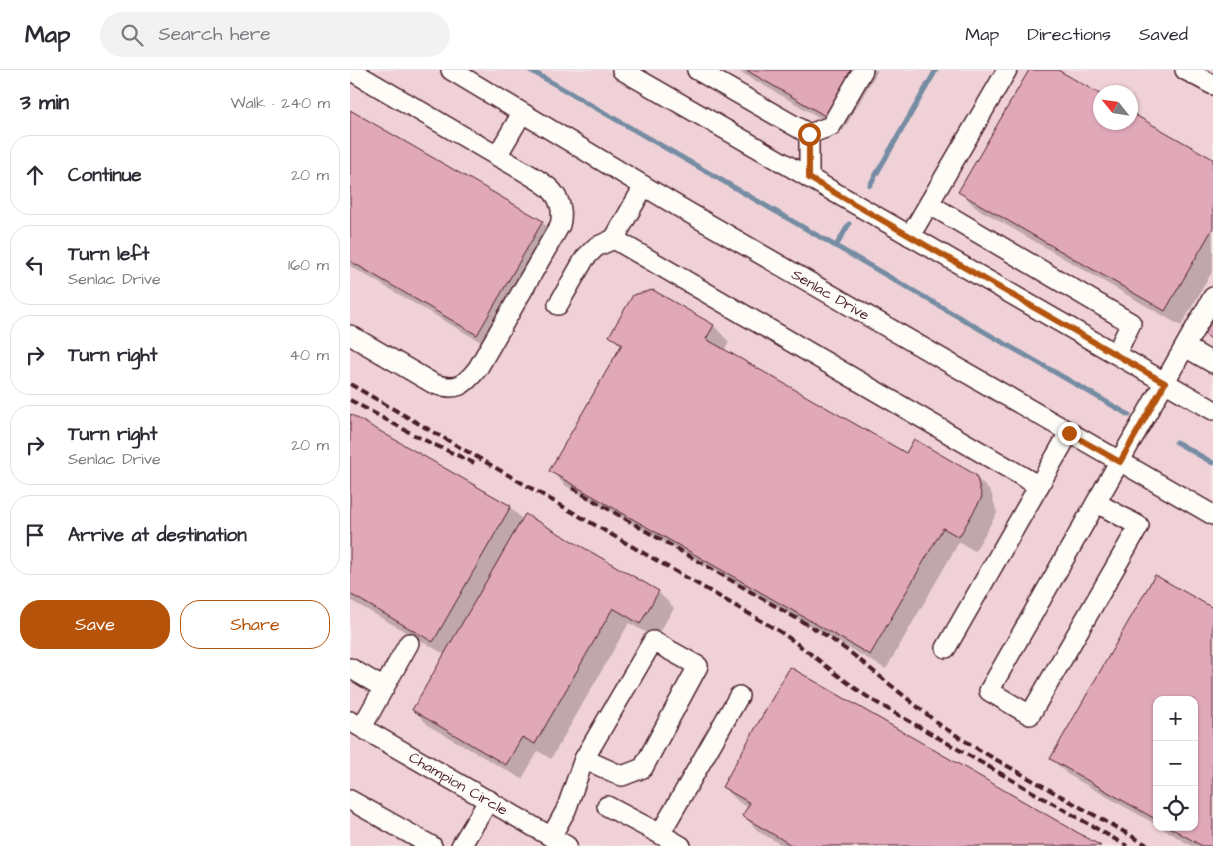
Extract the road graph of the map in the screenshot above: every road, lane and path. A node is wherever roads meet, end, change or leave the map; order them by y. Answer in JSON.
{"nodes":[{"id":1,"x":350,"y":70,"type":"edge"},
{"id":2,"x":451,"y":70,"type":"edge"},
{"id":3,"x":622,"y":70,"type":"edge"},
{"id":4,"x":697,"y":70,"type":"edge"},
{"id":5,"x":863,"y":70,"type":"edge"},
{"id":6,"x":1007,"y":70,"type":"edge"},
{"id":7,"x":1185,"y":70,"type":"edge"},
{"id":8,"x":1213,"y":85,"type":"edge"},
{"id":9,"x":522,"y":113,"type":"junction"},
{"id":10,"x":809,"y":134,"type":"junction"},
{"id":11,"x":497,"y":156,"type":"junction"},
{"id":12,"x":809,"y":178,"type":"junction"},
{"id":13,"x":644,"y":186,"type":"junction"},
{"id":14,"x":929,"y":204,"type":"junction"},
{"id":15,"x":910,"y":236,"type":"junction"},
{"id":16,"x":614,"y":239,"type":"junction"},
{"id":17,"x":1213,"y":297,"type":"edge"},
{"id":18,"x":558,"y":304,"type":"dead end"},
{"id":19,"x":350,"y":335,"type":"edge"},
{"id":20,"x":1185,"y":347,"type":"junction"},
{"id":21,"x":1116,"y":354,"type":"junction"},
{"id":22,"x":1213,"y":363,"type":"edge"},
{"id":23,"x":1165,"y":383,"type":"junction"},
{"id":24,"x":1213,"y":410,"type":"edge"},
{"id":25,"x":1069,"y":433,"type":"junction"},
{"id":26,"x":1120,"y":462,"type":"junction"},
{"id":27,"x":1039,"y":486,"type":"junction"},
{"id":28,"x":1097,"y":503,"type":"junction"},
{"id":29,"x":1213,"y":516,"type":"edge"},
{"id":30,"x":409,"y":643,"type":"dead end"},
{"id":31,"x":946,"y":648,"type":"dead end"},
{"id":32,"x":350,"y":668,"type":"edge"},
{"id":33,"x":384,"y":688,"type":"junction"},
{"id":34,"x":739,"y":696,"type":"dead end"},
{"id":35,"x":356,"y":724,"type":"edge"},
{"id":36,"x":584,"y":759,"type":"junction"},
{"id":37,"x":350,"y":800,"type":"edge"},
{"id":38,"x":489,"y":800,"type":"junction"},
{"id":39,"x":608,"y":806,"type":"dead end"},
{"id":40,"x":660,"y":834,"type":"junction"},
{"id":41,"x":559,"y":841,"type":"edge"},
{"id":42,"x":432,"y":846,"type":"edge"},
{"id":43,"x":461,"y":846,"type":"edge"},
{"id":44,"x":681,"y":846,"type":"edge"}],
"edges":[{"from":1,"to":11,"type":"street"},
{"from":2,"to":9,"type":"street","name":"Senlac Drive"},
{"from":3,"to":12,"type":"street"},
{"from":4,"to":10,"type":"street"},
{"from":5,"to":10,"type":"street"},
{"from":6,"to":14,"type":"street"},
{"from":7,"to":8,"type":"street"},
{"from":9,"to":11,"type":"street"},
{"from":9,"to":13,"type":"street","name":"Senlac Drive"},
{"from":10,"to":12,"type":"street"},
{"from":11,"to":19,"type":"street"},
{"from":12,"to":15,"type":"street"},
{"from":13,"to":16,"type":"street"},
{"from":13,"to":25,"type":"street","name":"Senlac Drive"},
{"from":14,"to":15,"type":"street"},
{"from":14,"to":21,"type":"street"},
{"from":15,"to":21,"type":"street"},
{"from":16,"to":18,"type":"street"},
{"from":16,"to":27,"type":"street"},
{"from":17,"to":20,"type":"street"},
{"from":20,"to":22,"type":"street"},
{"from":20,"to":23,"type":"street"},
{"from":21,"to":23,"type":"street"},
{"from":23,"to":24,"type":"street"},
{"from":23,"to":26,"type":"street"},
{"from":25,"to":26,"type":"street","name":"Senlac Drive"},
{"from":25,"to":27,"type":"street"},
{"from":26,"to":28,"type":"street"},
{"from":26,"to":29,"type":"street","name":"Senlac Drive"},
{"from":27,"to":31,"type":"street"},
{"from":28,"to":28,"type":"street"},
{"from":30,"to":33,"type":"street"},
{"from":32,"to":33,"type":"street"},
{"from":33,"to":35,"type":"street"},
{"from":34,"to":40,"type":"street"},
{"from":35,"to":38,"type":"street","name":"Champion Circle"},
{"from":36,"to":36,"type":"street"},
{"from":36,"to":41,"type":"street"},
{"from":37,"to":42,"type":"street"},
{"from":38,"to":41,"type":"street","name":"Champion Circle"},
{"from":38,"to":43,"type":"street"},
{"from":39,"to":40,"type":"street"},
{"from":40,"to":44,"type":"street"}]}
